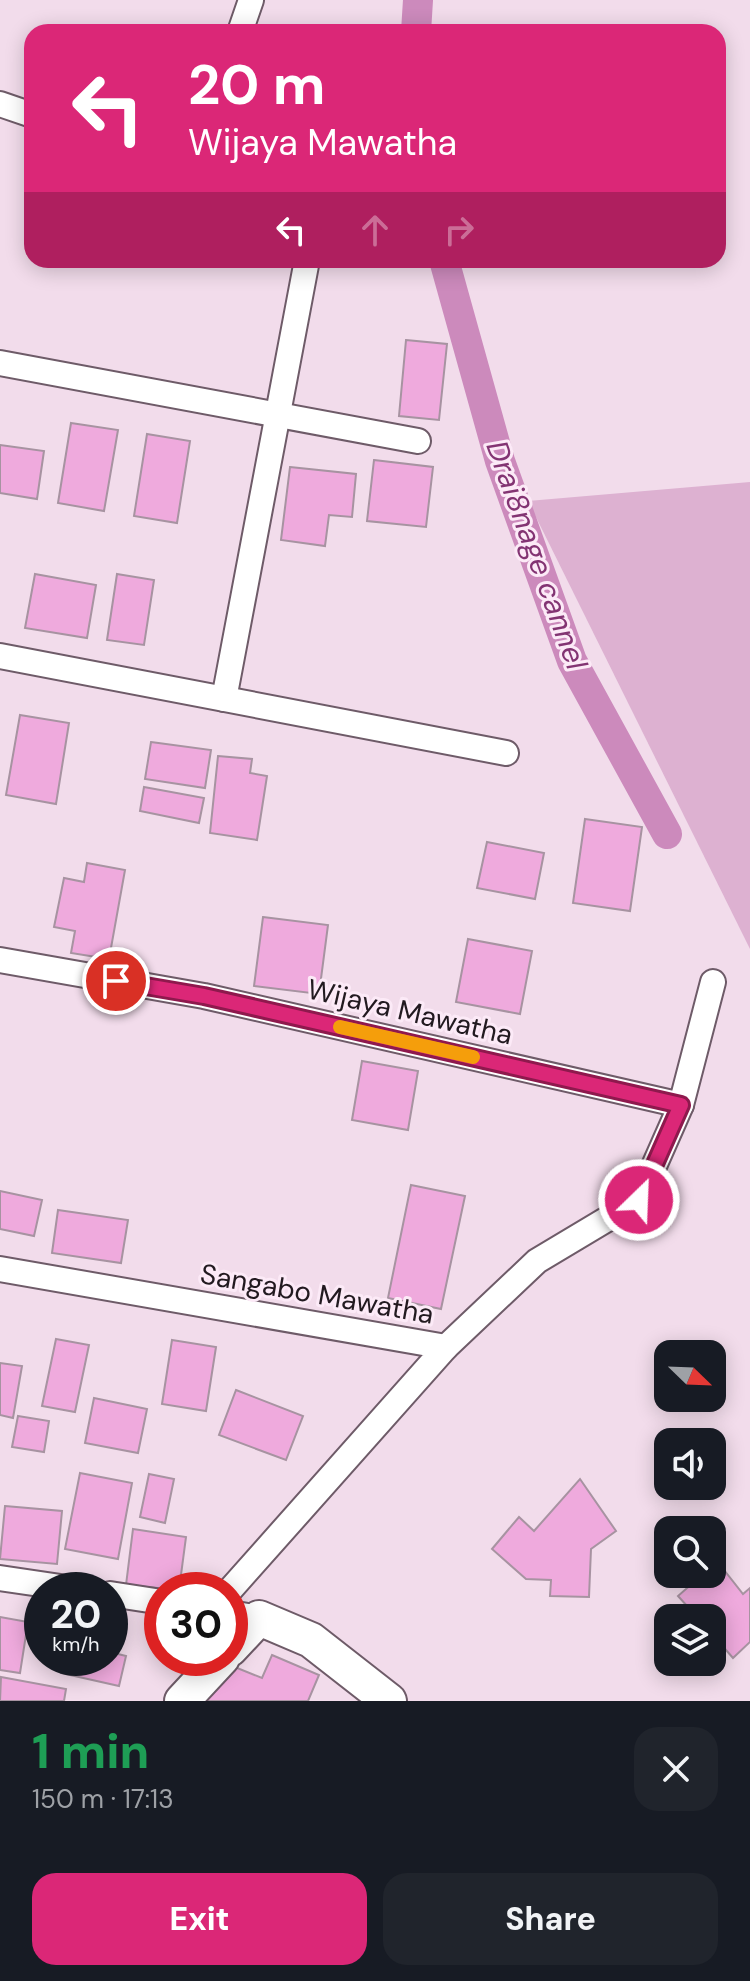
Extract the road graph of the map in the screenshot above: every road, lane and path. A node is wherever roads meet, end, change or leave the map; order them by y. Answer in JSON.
{"nodes":[{"id":1,"x":251,"y":0,"type":"edge"},
{"id":2,"x":243,"y":24,"type":"edge"},
{"id":3,"x":0,"y":104,"type":"edge"},
{"id":4,"x":24,"y":112,"type":"edge"},
{"id":5,"x":305,"y":268,"type":"edge"},
{"id":6,"x":0,"y":363,"type":"edge"},
{"id":7,"x":277,"y":415,"type":"junction"},
{"id":8,"x":418,"y":441,"type":"dead end"},
{"id":9,"x":0,"y":656,"type":"edge"},
{"id":10,"x":224,"y":699,"type":"junction"},
{"id":11,"x":506,"y":753,"type":"dead end"},
{"id":12,"x":0,"y":960,"type":"edge"},
{"id":13,"x":713,"y":982,"type":"dead end"},
{"id":14,"x":681,"y":1105,"type":"junction"},
{"id":15,"x":0,"y":1269,"type":"edge"},
{"id":16,"x":446,"y":1347,"type":"junction"},
{"id":17,"x":246,"y":1572,"type":"edge"},
{"id":18,"x":0,"y":1578,"type":"edge"},
{"id":19,"x":24,"y":1582,"type":"edge"},
{"id":20,"x":248,"y":1617,"type":"edge"},
{"id":21,"x":205,"y":1676,"type":"edge"},
{"id":22,"x":182,"y":1701,"type":"edge"},
{"id":23,"x":389,"y":1701,"type":"edge"}],
"edges":[{"from":1,"to":2,"type":"street"},
{"from":3,"to":4,"type":"street"},
{"from":5,"to":7,"type":"street"},
{"from":6,"to":7,"type":"street"},
{"from":7,"to":8,"type":"street"},
{"from":7,"to":10,"type":"street"},
{"from":9,"to":10,"type":"street"},
{"from":10,"to":11,"type":"street"},
{"from":12,"to":14,"type":"street","name":"Wijaya Mawatha"},
{"from":13,"to":14,"type":"street"},
{"from":14,"to":16,"type":"street"},
{"from":15,"to":16,"type":"street","name":"Sangabo Mawatha"},
{"from":16,"to":17,"type":"street","name":"Sangabo Mawatha"},
{"from":18,"to":19,"type":"street"},
{"from":20,"to":23,"type":"street"},
{"from":21,"to":22,"type":"street"}]}
